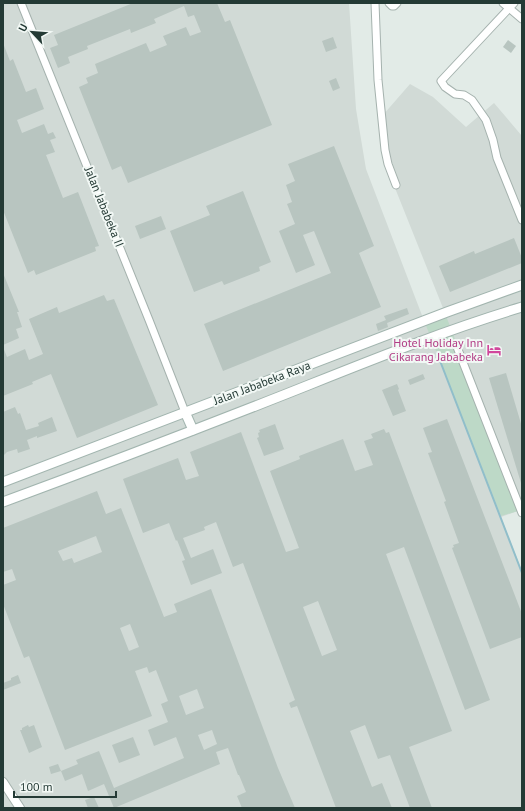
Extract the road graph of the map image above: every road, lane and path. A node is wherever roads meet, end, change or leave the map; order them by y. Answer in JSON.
{"nodes":[{"id":1,"x":21,"y":3,"type":"edge"},
{"id":2,"x":375,"y":3,"type":"edge"},
{"id":3,"x":389,"y":3,"type":"edge"},
{"id":4,"x":397,"y":3,"type":"edge"},
{"id":5,"x":503,"y":3,"type":"edge"},
{"id":6,"x":511,"y":6,"type":"edge"},
{"id":7,"x":522,"y":19,"type":"edge"},
{"id":8,"x":396,"y":185,"type":"dead end"},
{"id":9,"x":522,"y":220,"type":"edge"},
{"id":10,"x":522,"y":286,"type":"edge"},
{"id":11,"x":522,"y":307,"type":"edge"},
{"id":12,"x":457,"y":346,"type":"dead end"},
{"id":13,"x":185,"y":412,"type":"junction"},
{"id":14,"x":193,"y":430,"type":"junction"},
{"id":15,"x":3,"y":482,"type":"edge"},
{"id":16,"x":3,"y":502,"type":"edge"},
{"id":17,"x":522,"y":513,"type":"edge"},
{"id":18,"x":3,"y":782,"type":"edge"},
{"id":19,"x":20,"y":808,"type":"edge"}],
"edges":[{"from":1,"to":13,"type":"street","name":"Jalan Jababeka II"},
{"from":2,"to":8,"type":"street"},
{"from":3,"to":4,"type":"street"},
{"from":5,"to":6,"type":"street"},
{"from":6,"to":7,"type":"street"},
{"from":6,"to":9,"type":"street"},
{"from":10,"to":13,"type":"main road","name":"Jalan Jababeka Raya"},
{"from":11,"to":14,"type":"main road","name":"Jalan Jababeka Raya"},
{"from":12,"to":17,"type":"street"},
{"from":13,"to":14,"type":"main road"},
{"from":13,"to":15,"type":"main road","name":"Jalan Jababeka Raya"},
{"from":14,"to":16,"type":"main road","name":"Jalan Jababeka Raya"},
{"from":18,"to":19,"type":"street"}]}
